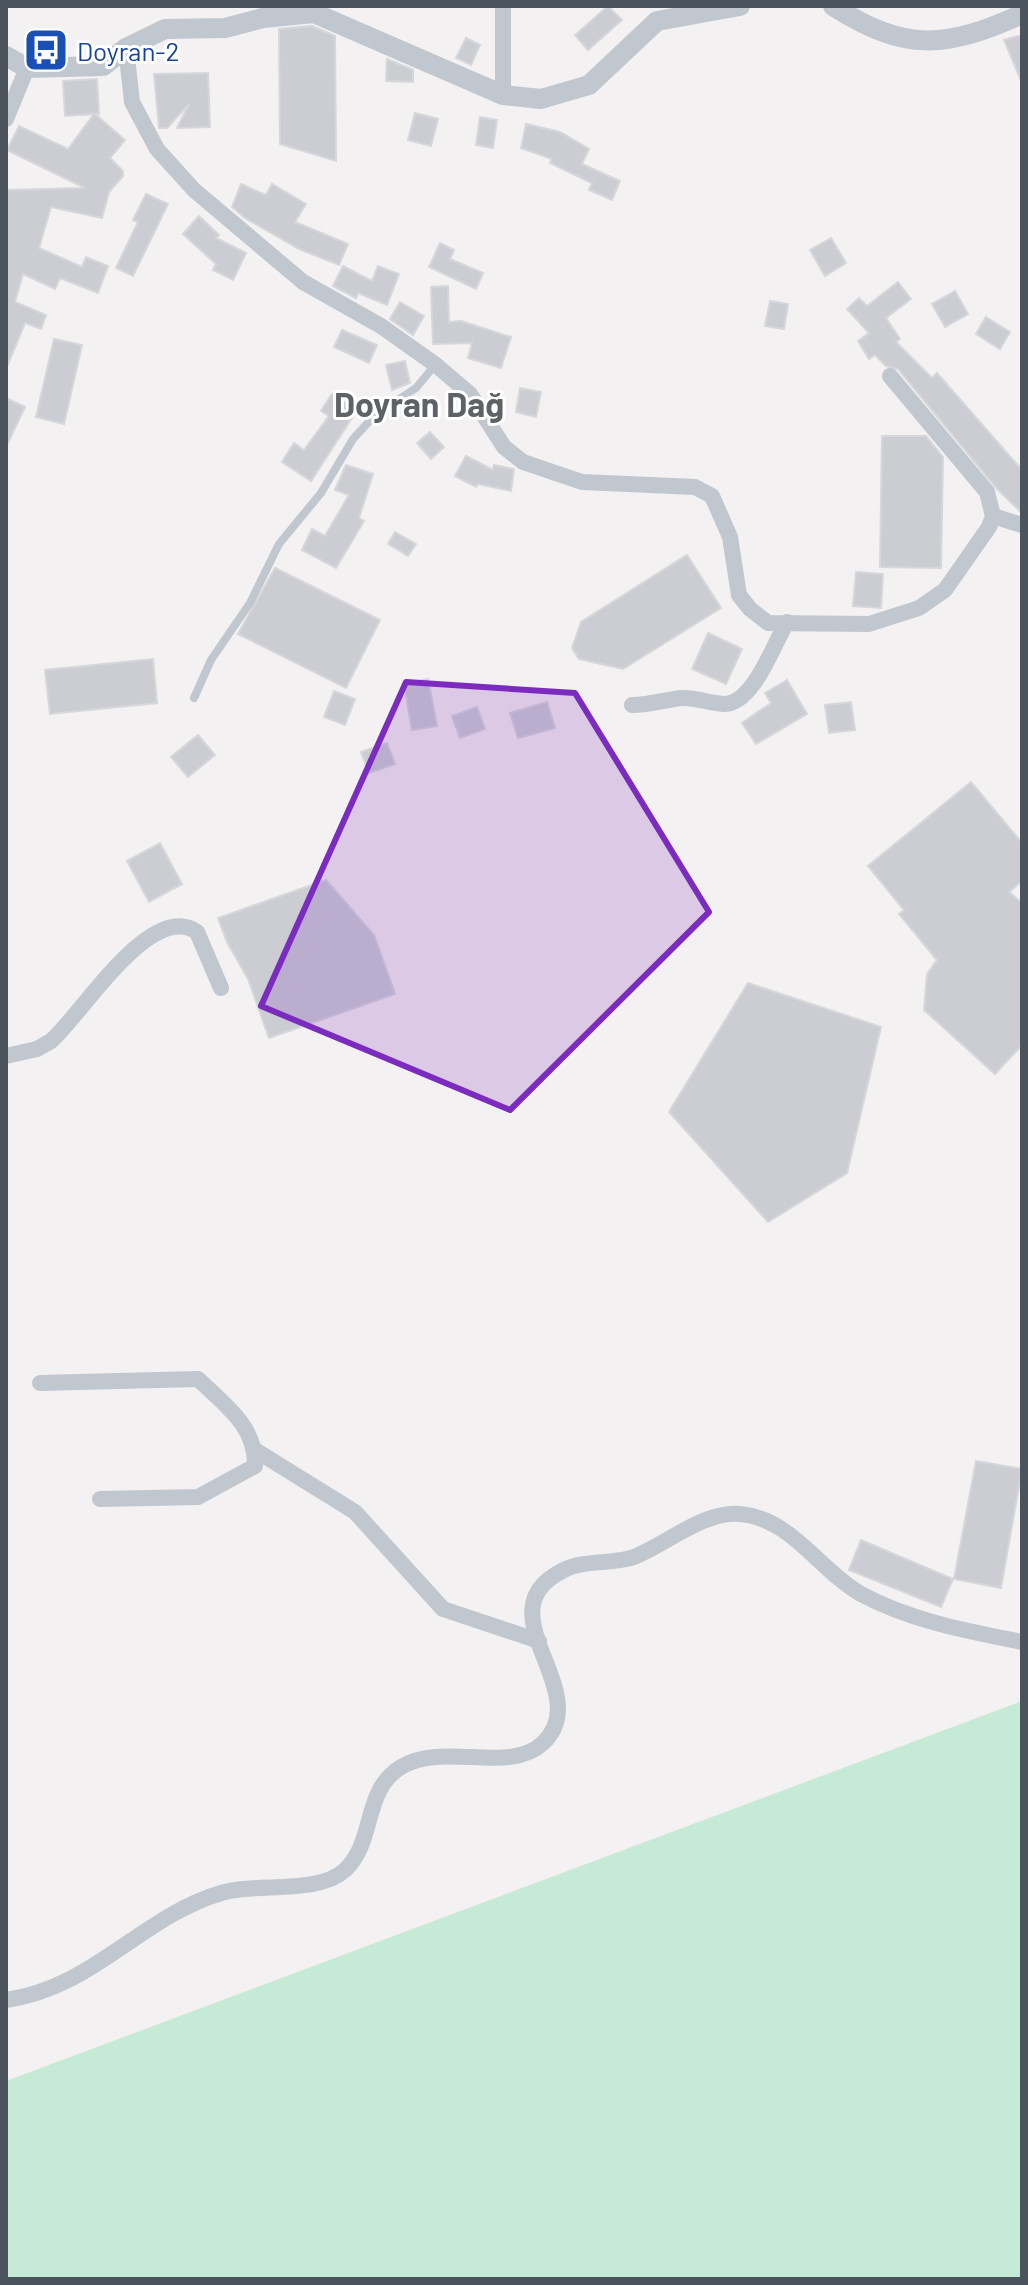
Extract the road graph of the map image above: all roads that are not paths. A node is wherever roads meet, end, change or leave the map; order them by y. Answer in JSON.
{"nodes":[{"id":1,"x":503,"y":6,"type":"edge"},
{"id":2,"x":740,"y":6,"type":"edge"},
{"id":3,"x":833,"y":6,"type":"edge"},
{"id":4,"x":1022,"y":14,"type":"edge"},
{"id":5,"x":126,"y":48,"type":"junction"},
{"id":6,"x":6,"y":56,"type":"edge"},
{"id":7,"x":27,"y":68,"type":"junction"},
{"id":8,"x":503,"y":95,"type":"junction"},
{"id":9,"x":6,"y":119,"type":"edge"},
{"id":10,"x":436,"y":365,"type":"junction"},
{"id":11,"x":890,"y":376,"type":"dead end"},
{"id":12,"x":993,"y":516,"type":"junction"},
{"id":13,"x":1022,"y":525,"type":"edge"},
{"id":14,"x":787,"y":622,"type":"junction"},
{"id":15,"x":194,"y":698,"type":"dead end"},
{"id":16,"x":632,"y":705,"type":"dead end"},
{"id":17,"x":221,"y":988,"type":"dead end"},
{"id":18,"x":6,"y":1056,"type":"edge"},
{"id":19,"x":40,"y":1383,"type":"dead end"},
{"id":20,"x":255,"y":1450,"type":"junction"},
{"id":21,"x":100,"y":1499,"type":"dead end"},
{"id":22,"x":539,"y":1641,"type":"junction"},
{"id":23,"x":1022,"y":1642,"type":"edge"},
{"id":24,"x":6,"y":2000,"type":"edge"}],
"edges":[{"from":1,"to":8,"type":"street"},
{"from":2,"to":8,"type":"street"},
{"from":3,"to":4,"type":"street"},
{"from":5,"to":7,"type":"street"},
{"from":5,"to":8,"type":"street"},
{"from":5,"to":10,"type":"street"},
{"from":6,"to":7,"type":"street"},
{"from":7,"to":9,"type":"street"},
{"from":10,"to":14,"type":"street"},
{"from":10,"to":15,"type":"lane"},
{"from":11,"to":12,"type":"street"},
{"from":12,"to":13,"type":"street"},
{"from":12,"to":14,"type":"street"},
{"from":14,"to":16,"type":"street"},
{"from":17,"to":18,"type":"street"},
{"from":19,"to":20,"type":"street"},
{"from":20,"to":21,"type":"street"},
{"from":20,"to":22,"type":"street"},
{"from":22,"to":23,"type":"street"},
{"from":22,"to":24,"type":"street"}]}
